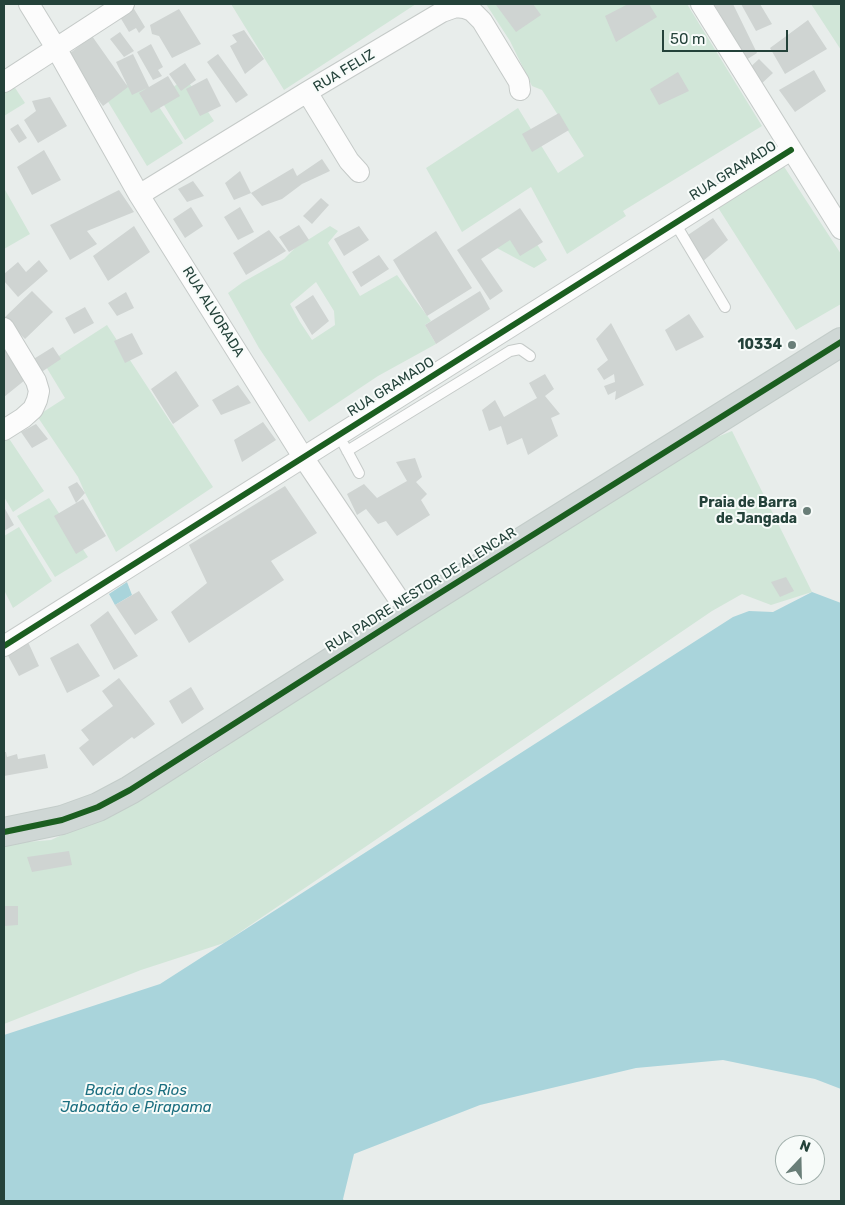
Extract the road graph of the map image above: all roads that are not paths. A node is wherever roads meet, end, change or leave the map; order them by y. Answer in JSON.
{"nodes":[{"id":1,"x":29,"y":4,"type":"edge"},
{"id":2,"x":124,"y":4,"type":"edge"},
{"id":3,"x":701,"y":4,"type":"edge"},
{"id":4,"x":56,"y":48,"type":"junction"},
{"id":5,"x":4,"y":82,"type":"edge"},
{"id":6,"x":520,"y":90,"type":"dead end"},
{"id":7,"x":307,"y":92,"type":"junction"},
{"id":8,"x":791,"y":150,"type":"junction"},
{"id":9,"x":359,"y":172,"type":"dead end"},
{"id":10,"x":139,"y":195,"type":"junction"},
{"id":11,"x":675,"y":223,"type":"junction"},
{"id":12,"x":841,"y":229,"type":"edge"},
{"id":13,"x":725,"y":307,"type":"dead end"},
{"id":14,"x":4,"y":328,"type":"edge"},
{"id":15,"x":841,"y":342,"type":"edge"},
{"id":16,"x":530,"y":356,"type":"dead end"},
{"id":17,"x":4,"y":430,"type":"edge"},
{"id":18,"x":342,"y":443,"type":"junction"},
{"id":19,"x":303,"y":457,"type":"junction"},
{"id":20,"x":359,"y":474,"type":"dead end"},
{"id":21,"x":408,"y":612,"type":"junction"},
{"id":22,"x":4,"y":646,"type":"edge"},
{"id":23,"x":11,"y":829,"type":"edge"}],
"edges":[{"from":1,"to":4,"type":"street","name":"RUA ALVORADA"},
{"from":2,"to":4,"type":"street"},
{"from":3,"to":8,"type":"street"},
{"from":4,"to":5,"type":"street"},
{"from":4,"to":10,"type":"street","name":"RUA ALVORADA"},
{"from":6,"to":7,"type":"street","name":"RUA FELIZ"},
{"from":7,"to":9,"type":"street"},
{"from":7,"to":10,"type":"street","name":"RUA FELIZ"},
{"from":8,"to":11,"type":"street","name":"RUA GRAMADO"},
{"from":8,"to":12,"type":"street"},
{"from":10,"to":19,"type":"street","name":"RUA ALVORADA"},
{"from":11,"to":13,"type":"lane"},
{"from":11,"to":18,"type":"street","name":"RUA GRAMADO"},
{"from":14,"to":17,"type":"street"},
{"from":15,"to":21,"type":"main road","name":"RUA PADRE NESTOR DE ALENCAR"},
{"from":16,"to":18,"type":"lane"},
{"from":18,"to":19,"type":"street","name":"RUA GRAMADO"},
{"from":18,"to":20,"type":"lane"},
{"from":19,"to":21,"type":"street","name":"RUA ALVORADA"},
{"from":19,"to":22,"type":"street","name":"RUA GRAMADO"},
{"from":21,"to":23,"type":"main road","name":"RUA PADRE NESTOR DE ALENCAR"}]}
